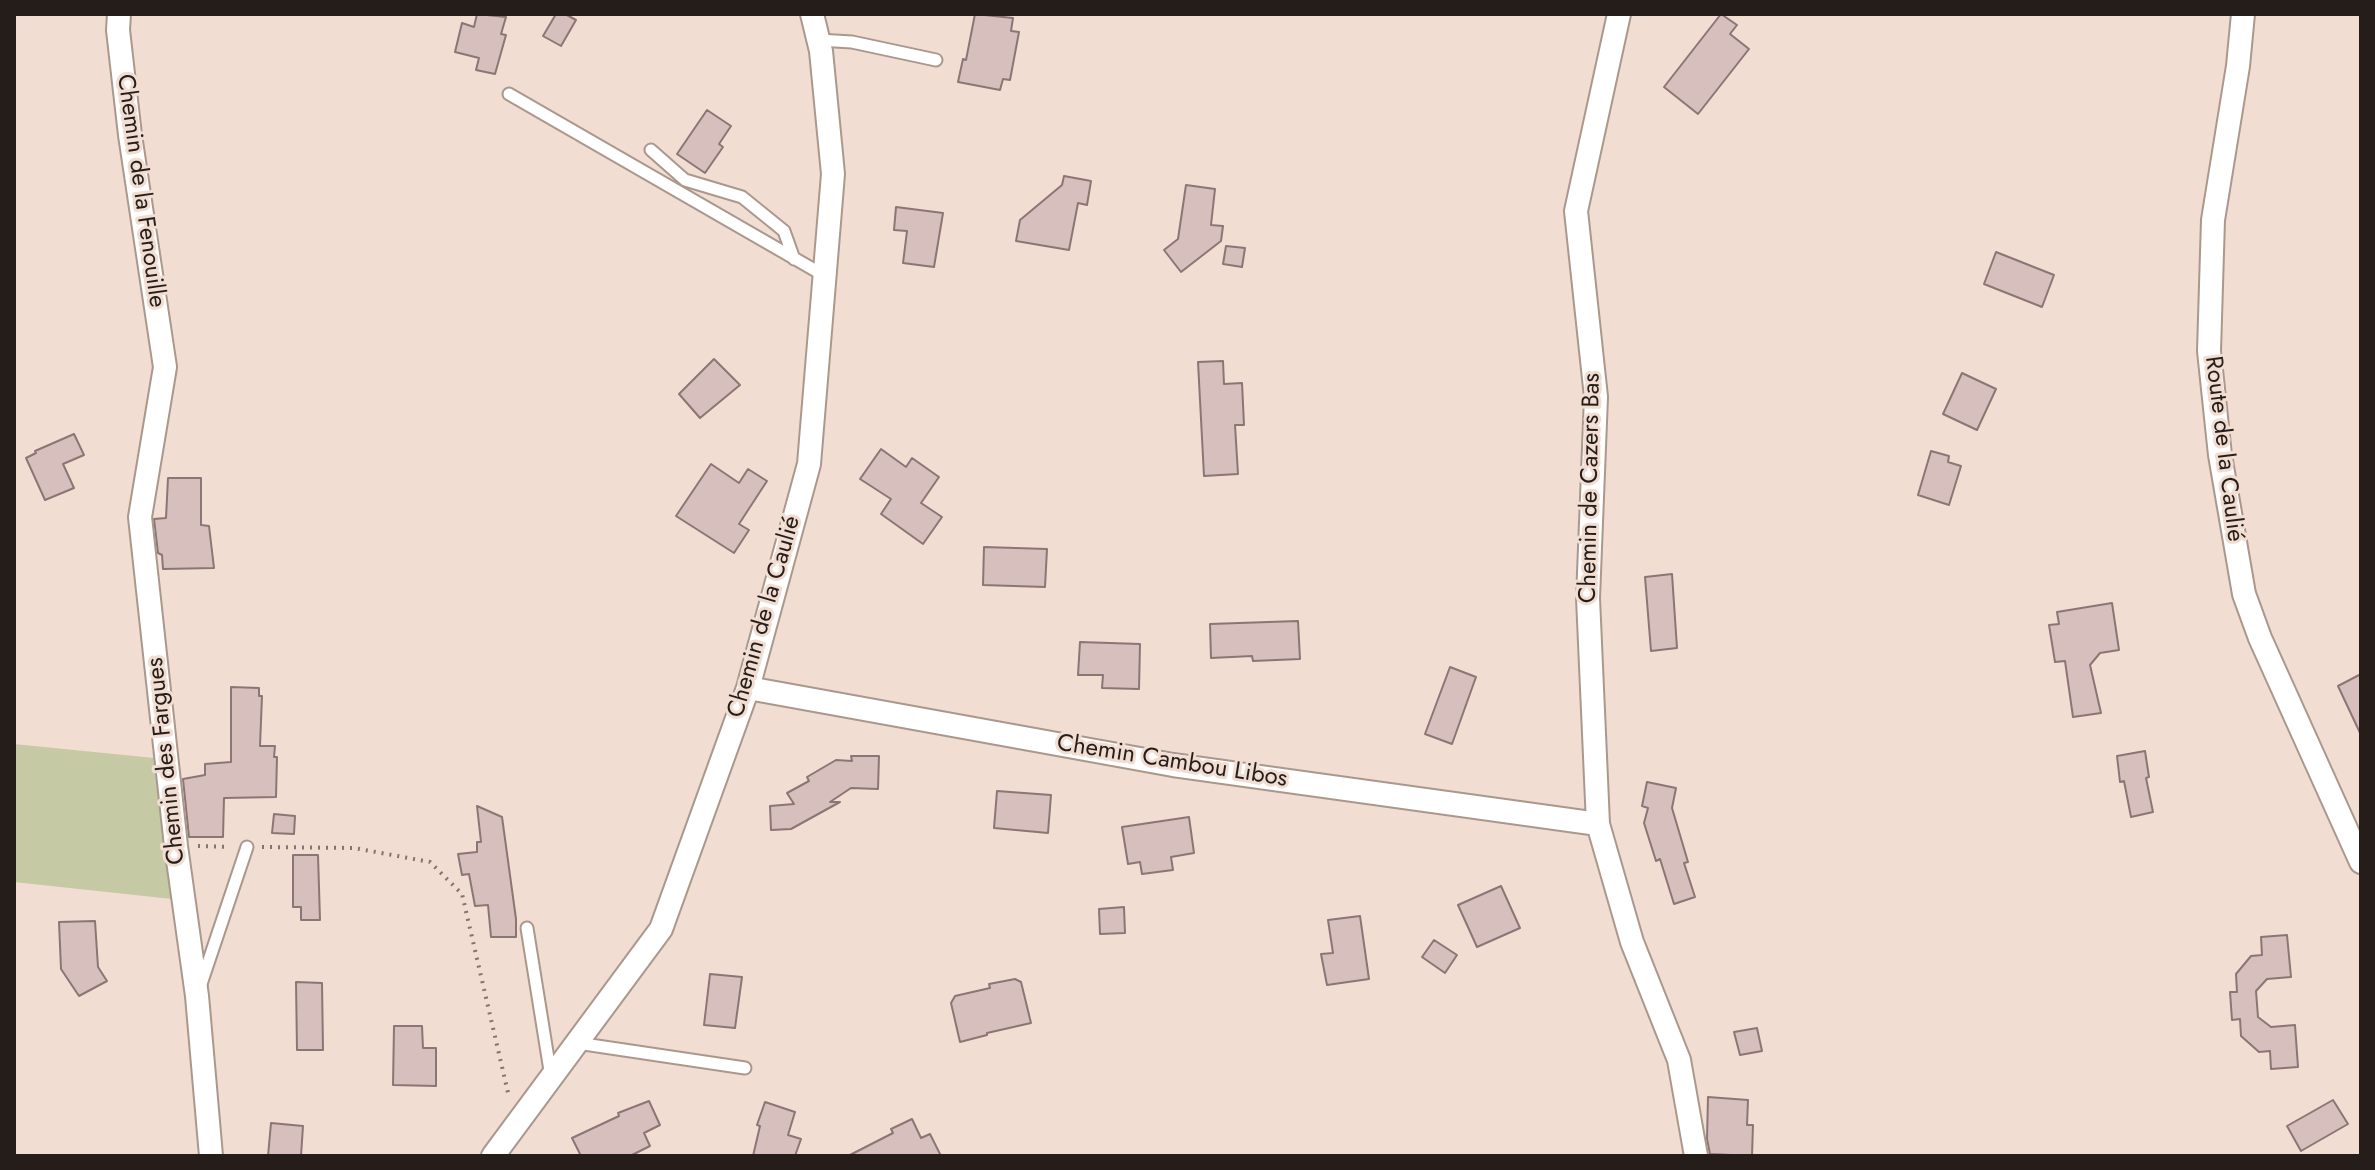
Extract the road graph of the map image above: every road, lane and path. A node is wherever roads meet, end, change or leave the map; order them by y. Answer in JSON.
{"nodes":[{"id":1,"x":119,"y":14,"type":"edge"},
{"id":2,"x":812,"y":14,"type":"edge"},
{"id":3,"x":1619,"y":14,"type":"edge"},
{"id":4,"x":2243,"y":14,"type":"edge"},
{"id":5,"x":818,"y":40,"type":"junction"},
{"id":6,"x":936,"y":60,"type":"dead end"},
{"id":7,"x":509,"y":94,"type":"dead end"},
{"id":8,"x":651,"y":150,"type":"dead end"},
{"id":9,"x":794,"y":259,"type":"junction"},
{"id":10,"x":825,"y":276,"type":"junction"},
{"id":11,"x":165,"y":367,"type":"joint"},
{"id":12,"x":748,"y":688,"type":"junction"},
{"id":13,"x":1598,"y":824,"type":"junction"},
{"id":14,"x":176,"y":846,"type":"junction"},
{"id":15,"x":247,"y":847,"type":"junction"},
{"id":16,"x":2359,"y":851,"type":"edge"},
{"id":17,"x":527,"y":928,"type":"dead end"},
{"id":18,"x":197,"y":996,"type":"junction"},
{"id":19,"x":577,"y":1043,"type":"junction"},
{"id":20,"x":745,"y":1068,"type":"dead end"},
{"id":21,"x":551,"y":1078,"type":"junction"},
{"id":22,"x":515,"y":1127,"type":"junction"},
{"id":23,"x":211,"y":1156,"type":"edge"},
{"id":24,"x":493,"y":1156,"type":"edge"},
{"id":25,"x":1696,"y":1156,"type":"edge"}],
"edges":[{"from":1,"to":11,"type":"street","name":"Chemin de la Fenouille"},
{"from":2,"to":5,"type":"street","name":"Chemin de la Caulié"},
{"from":3,"to":13,"type":"street","name":"Chemin de Cazers Bas"},
{"from":4,"to":16,"type":"street","name":"Route de la Caulié"},
{"from":5,"to":6,"type":"lane"},
{"from":5,"to":10,"type":"street","name":"Chemin de la Caulié"},
{"from":7,"to":9,"type":"lane"},
{"from":8,"to":9,"type":"lane"},
{"from":9,"to":10,"type":"lane"},
{"from":10,"to":12,"type":"street","name":"Chemin de la Caulié"},
{"from":11,"to":14,"type":"street","name":"Chemin des Fargues"},
{"from":12,"to":13,"type":"street","name":"Chemin Cambou Libos"},
{"from":12,"to":19,"type":"street","name":"Chemin de la Caulié"},
{"from":13,"to":25,"type":"street","name":"Chemin de Cazers Bas"},
{"from":14,"to":15,"type":"path"},
{"from":14,"to":18,"type":"street","name":"Chemin des Fargues"},
{"from":15,"to":18,"type":"lane"},
{"from":15,"to":22,"type":"path"},
{"from":17,"to":21,"type":"lane"},
{"from":18,"to":23,"type":"street","name":"Chemin des Fargues"},
{"from":19,"to":20,"type":"lane"},
{"from":19,"to":21,"type":"street","name":"Chemin de la Caulié"},
{"from":21,"to":22,"type":"street","name":"Chemin de la Caulié"},
{"from":22,"to":24,"type":"street","name":"Chemin de la Caulié"}]}
